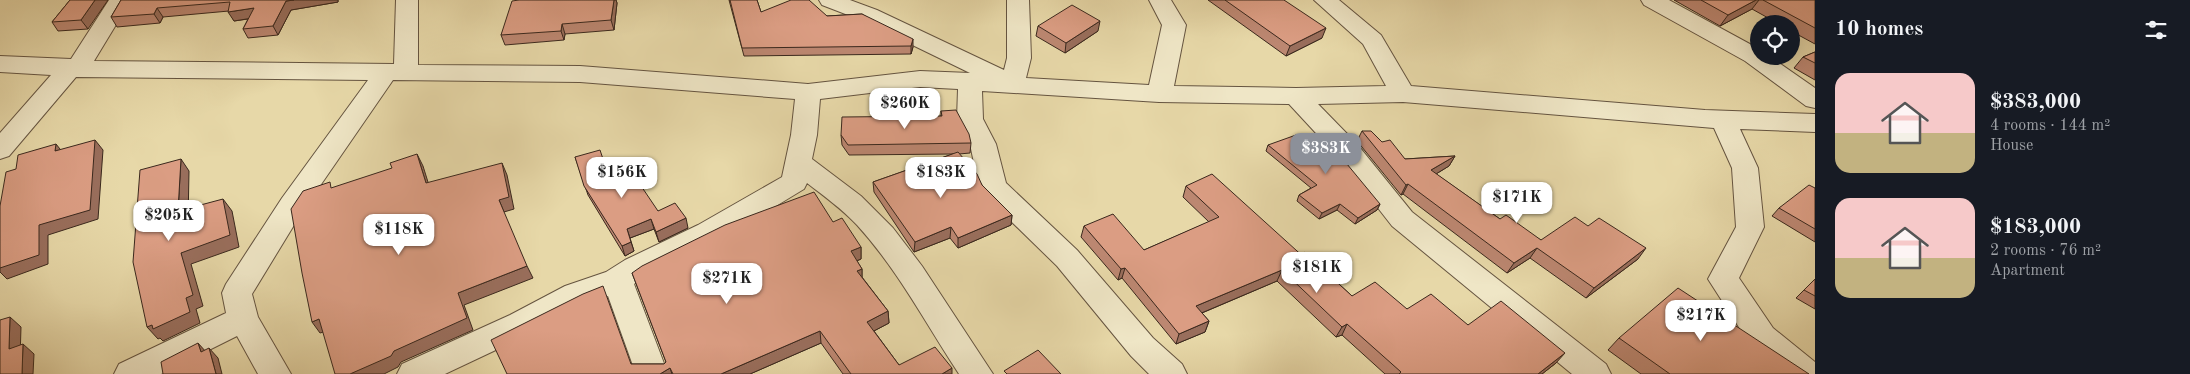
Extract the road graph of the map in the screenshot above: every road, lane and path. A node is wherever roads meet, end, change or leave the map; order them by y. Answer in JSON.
{"nodes":[{"id":1,"x":120,"y":0,"type":"edge"},
{"id":2,"x":407,"y":0,"type":"edge"},
{"id":3,"x":1018,"y":0,"type":"edge"},
{"id":4,"x":1160,"y":0,"type":"edge"},
{"id":5,"x":1325,"y":0,"type":"edge"},
{"id":6,"x":1652,"y":0,"type":"edge"},
{"id":7,"x":845,"y":3,"type":"edge"},
{"id":8,"x":0,"y":64,"type":"edge"},
{"id":9,"x":74,"y":68,"type":"junction"},
{"id":10,"x":396,"y":73,"type":"junction"},
{"id":11,"x":970,"y":81,"type":"junction"},
{"id":12,"x":1012,"y":84,"type":"junction"},
{"id":13,"x":808,"y":92,"type":"junction"},
{"id":14,"x":1158,"y":94,"type":"junction"},
{"id":15,"x":1403,"y":94,"type":"junction"},
{"id":16,"x":1296,"y":96,"type":"junction"},
{"id":17,"x":1815,"y":100,"type":"edge"},
{"id":18,"x":1723,"y":120,"type":"junction"},
{"id":19,"x":1815,"y":123,"type":"edge"},
{"id":20,"x":0,"y":150,"type":"edge"},
{"id":21,"x":798,"y":162,"type":"junction"},
{"id":22,"x":617,"y":280,"type":"junction"},
{"id":23,"x":244,"y":319,"type":"junction"},
{"id":24,"x":130,"y":374,"type":"edge"},
{"id":25,"x":276,"y":374,"type":"edge"},
{"id":26,"x":413,"y":374,"type":"edge"},
{"id":27,"x":652,"y":374,"type":"edge"},
{"id":28,"x":977,"y":374,"type":"edge"},
{"id":29,"x":1171,"y":374,"type":"edge"},
{"id":30,"x":1595,"y":374,"type":"edge"},
{"id":31,"x":1806,"y":374,"type":"edge"}],
"edges":[{"from":1,"to":9,"type":"street"},
{"from":2,"to":10,"type":"street"},
{"from":3,"to":12,"type":"street"},
{"from":4,"to":14,"type":"street"},
{"from":5,"to":15,"type":"street"},
{"from":6,"to":17,"type":"street"},
{"from":7,"to":12,"type":"street"},
{"from":8,"to":9,"type":"street"},
{"from":9,"to":10,"type":"street"},
{"from":9,"to":20,"type":"street"},
{"from":10,"to":13,"type":"street"},
{"from":10,"to":23,"type":"street"},
{"from":11,"to":12,"type":"street"},
{"from":11,"to":13,"type":"street"},
{"from":11,"to":29,"type":"street"},
{"from":12,"to":14,"type":"street"},
{"from":13,"to":21,"type":"street"},
{"from":14,"to":16,"type":"street"},
{"from":15,"to":16,"type":"street"},
{"from":15,"to":18,"type":"street"},
{"from":16,"to":30,"type":"street"},
{"from":18,"to":19,"type":"street"},
{"from":18,"to":31,"type":"street"},
{"from":21,"to":22,"type":"street"},
{"from":21,"to":28,"type":"street"},
{"from":22,"to":26,"type":"street"},
{"from":22,"to":27,"type":"street"},
{"from":23,"to":24,"type":"street"},
{"from":23,"to":25,"type":"street"}]}
